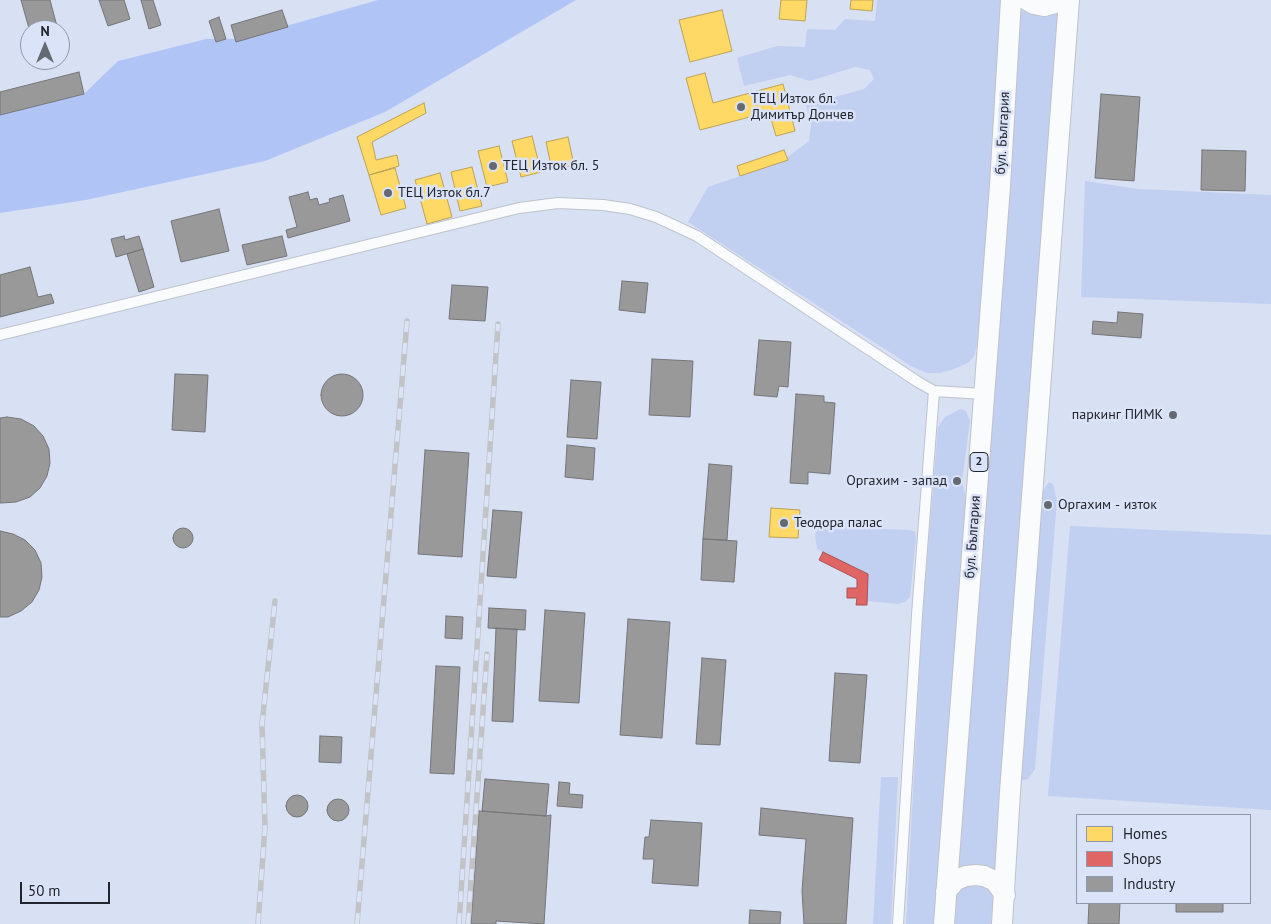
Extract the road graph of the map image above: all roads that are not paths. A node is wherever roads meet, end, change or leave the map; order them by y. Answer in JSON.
{"nodes":[{"id":1,"x":1010,"y":0,"type":"edge"},
{"id":2,"x":1027,"y":0,"type":"edge"},
{"id":3,"x":1059,"y":0,"type":"edge"},
{"id":4,"x":1069,"y":0,"type":"edge"},
{"id":5,"x":0,"y":334,"type":"edge"},
{"id":6,"x":934,"y":391,"type":"junction"},
{"id":7,"x":984,"y":394,"type":"junction"},
{"id":8,"x":946,"y":890,"type":"junction"},
{"id":9,"x":1005,"y":895,"type":"junction"},
{"id":10,"x":898,"y":924,"type":"edge"},
{"id":11,"x":944,"y":924,"type":"edge"},
{"id":12,"x":1002,"y":924,"type":"edge"}],
"edges":[{"from":1,"to":7,"type":"highway","name":"бул. България","number":"2"},
{"from":2,"to":3,"type":"highway"},
{"from":4,"to":9,"type":"highway"},
{"from":5,"to":6,"type":"street"},
{"from":6,"to":7,"type":"street"},
{"from":6,"to":10,"type":"street"},
{"from":7,"to":8,"type":"highway","name":"бул. България","number":"2"},
{"from":8,"to":9,"type":"highway"},
{"from":8,"to":11,"type":"highway","name":"бул. България","number":"2"},
{"from":9,"to":12,"type":"highway"}]}
